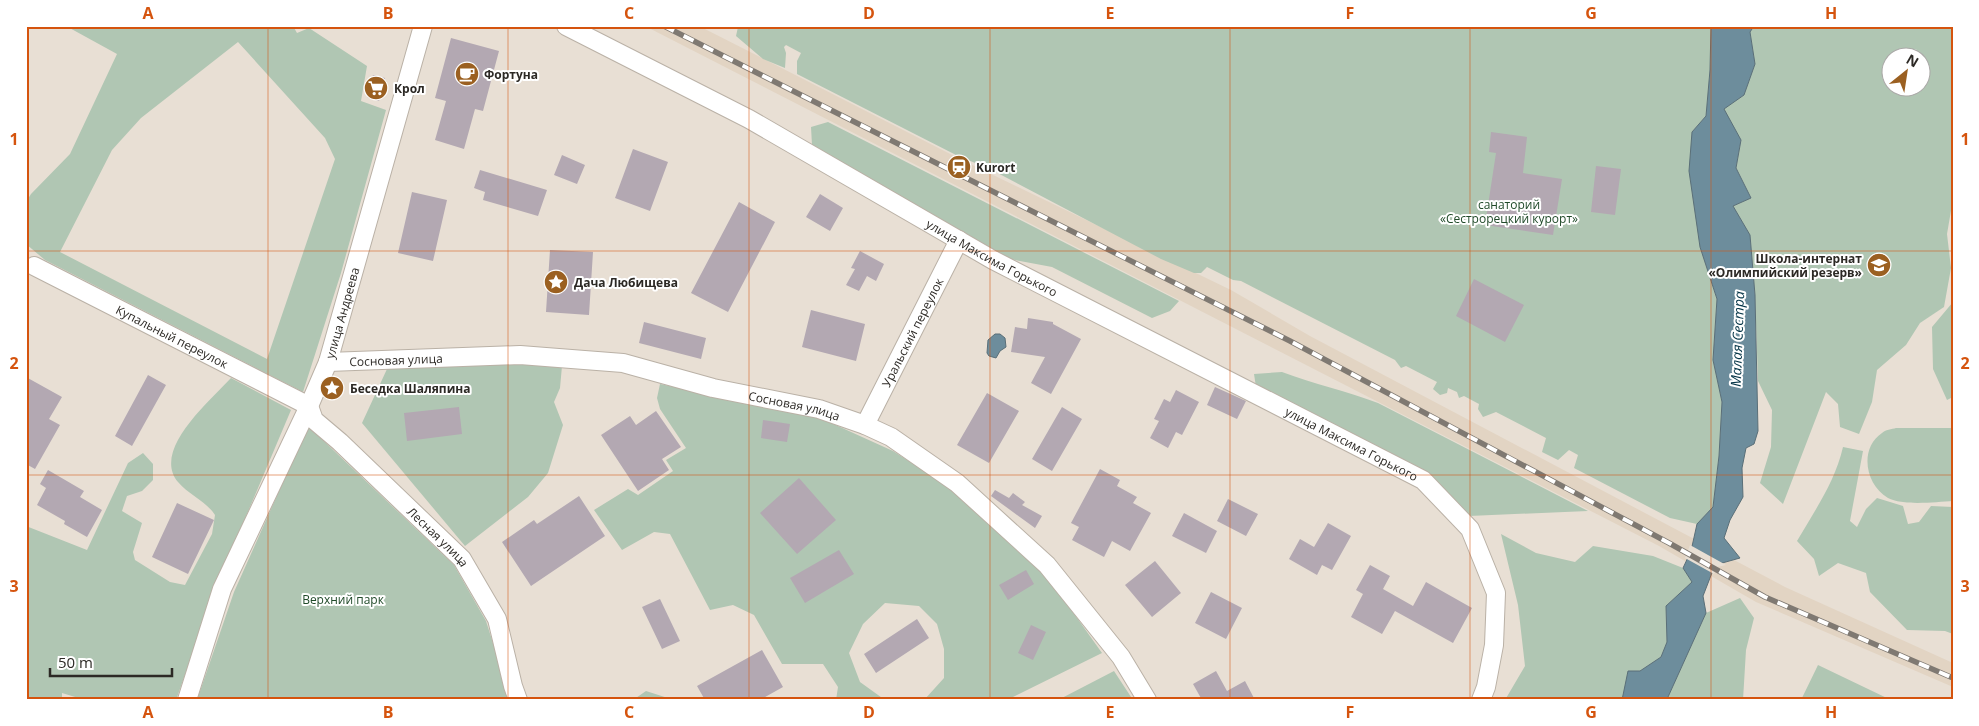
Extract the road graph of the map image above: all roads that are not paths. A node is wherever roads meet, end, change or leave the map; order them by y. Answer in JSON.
{"nodes":[{"id":1,"x":423,"y":26,"type":"edge"},
{"id":2,"x":566,"y":26,"type":"edge"},
{"id":3,"x":959,"y":240,"type":"junction"},
{"id":4,"x":34,"y":266,"type":"dead end"},
{"id":5,"x":328,"y":362,"type":"junction"},
{"id":6,"x":309,"y":406,"type":"junction"},
{"id":7,"x":865,"y":425,"type":"junction"},
{"id":8,"x":187,"y":700,"type":"edge"},
{"id":9,"x":518,"y":700,"type":"edge"},
{"id":10,"x":1147,"y":700,"type":"edge"},
{"id":11,"x":1481,"y":700,"type":"edge"}],
"edges":[{"from":1,"to":5,"type":"street","name":"улица Андреева"},
{"from":2,"to":3,"type":"street","name":"улица Максима Горького"},
{"from":3,"to":7,"type":"street","name":"Уральский переулок"},
{"from":3,"to":11,"type":"street","name":"улица Максима Горького"},
{"from":4,"to":6,"type":"street","name":"Купальный переулок"},
{"from":5,"to":6,"type":"street","name":"улица Андреева"},
{"from":5,"to":7,"type":"street","name":"Сосновая улица"},
{"from":6,"to":8,"type":"street","name":"улица Андреева"},
{"from":6,"to":9,"type":"street","name":"Лесная улица"},
{"from":7,"to":10,"type":"street","name":"Сосновая улица"}]}
